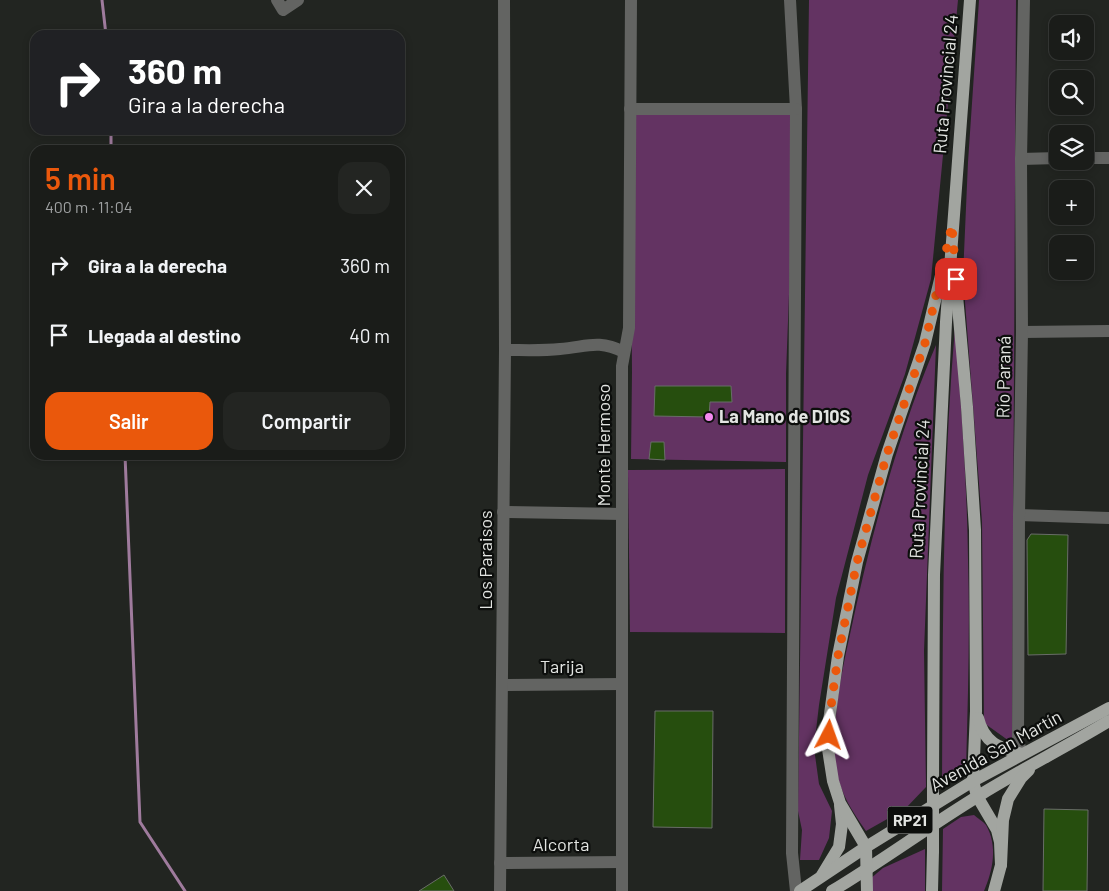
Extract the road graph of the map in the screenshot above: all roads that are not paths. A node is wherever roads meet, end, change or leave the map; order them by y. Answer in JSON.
{"nodes":[{"id":1,"x":277,"y":0,"type":"edge"},
{"id":2,"x":298,"y":0,"type":"edge"},
{"id":3,"x":504,"y":0,"type":"edge"},
{"id":4,"x":631,"y":0,"type":"edge"},
{"id":5,"x":790,"y":0,"type":"edge"},
{"id":6,"x":970,"y":0,"type":"edge"},
{"id":7,"x":1024,"y":0,"type":"edge"},
{"id":8,"x":796,"y":108,"type":"junction"},
{"id":9,"x":630,"y":109,"type":"junction"},
{"id":10,"x":1049,"y":158,"type":"edge"},
{"id":11,"x":1094,"y":158,"type":"edge"},
{"id":12,"x":1109,"y":158,"type":"edge"},
{"id":13,"x":1021,"y":159,"type":"junction"},
{"id":14,"x":952,"y":225,"type":"junction"},
{"id":15,"x":1109,"y":331,"type":"edge"},
{"id":16,"x":1022,"y":332,"type":"junction"},
{"id":17,"x":505,"y":350,"type":"junction"},
{"id":18,"x":624,"y":352,"type":"junction"},
{"id":19,"x":503,"y":512,"type":"junction"},
{"id":20,"x":622,"y":514,"type":"junction"},
{"id":21,"x":1018,"y":515,"type":"junction"},
{"id":22,"x":1109,"y":518,"type":"edge"},
{"id":23,"x":622,"y":684,"type":"junction"},
{"id":24,"x":503,"y":685,"type":"junction"},
{"id":25,"x":1109,"y":708,"type":"edge"},
{"id":26,"x":976,"y":710,"type":"junction"},
{"id":27,"x":1109,"y":721,"type":"edge"},
{"id":28,"x":1022,"y":754,"type":"junction"},
{"id":29,"x":1037,"y":761,"type":"junction"},
{"id":30,"x":972,"y":781,"type":"junction"},
{"id":31,"x":978,"y":796,"type":"junction"},
{"id":32,"x":840,"y":802,"type":"junction"},
{"id":33,"x":866,"y":847,"type":"junction"},
{"id":34,"x":622,"y":862,"type":"junction"},
{"id":35,"x":500,"y":863,"type":"junction"},
{"id":36,"x":1002,"y":865,"type":"junction"},
{"id":37,"x":866,"y":870,"type":"junction"},
{"id":38,"x":820,"y":878,"type":"junction"},
{"id":39,"x":500,"y":891,"type":"edge"},
{"id":40,"x":622,"y":891,"type":"edge"},
{"id":41,"x":796,"y":891,"type":"edge"},
{"id":42,"x":800,"y":891,"type":"edge"},
{"id":43,"x":832,"y":891,"type":"edge"},
{"id":44,"x":867,"y":891,"type":"edge"},
{"id":45,"x":932,"y":891,"type":"edge"},
{"id":46,"x":994,"y":891,"type":"edge"}],
"edges":[{"from":1,"to":2,"type":"street"},
{"from":3,"to":17,"type":"street","name":"Los Paraisos"},
{"from":4,"to":9,"type":"street","name":"Monte Hermoso"},
{"from":5,"to":8,"type":"street"},
{"from":6,"to":14,"type":"main road","name":"Ruta Provincial 24"},
{"from":7,"to":13,"type":"street","name":"Río Paraná"},
{"from":8,"to":9,"type":"street"},
{"from":8,"to":41,"type":"street"},
{"from":9,"to":18,"type":"street","name":"Monte Hermoso"},
{"from":10,"to":13,"type":"street"},
{"from":11,"to":12,"type":"street"},
{"from":13,"to":16,"type":"street","name":"Río Paraná"},
{"from":14,"to":26,"type":"main road"},
{"from":14,"to":32,"type":"main road"},
{"from":14,"to":45,"type":"main road","name":"Ruta Provincial 24","bridge":true},
{"from":15,"to":16,"type":"street"},
{"from":16,"to":21,"type":"street","name":"Río Paraná"},
{"from":17,"to":18,"type":"street"},
{"from":17,"to":19,"type":"street","name":"Los Paraisos"},
{"from":18,"to":20,"type":"street","name":"Monte Hermoso"},
{"from":19,"to":20,"type":"street"},
{"from":19,"to":24,"type":"street","name":"Los Paraisos"},
{"from":20,"to":23,"type":"street","name":"Monte Hermoso"},
{"from":21,"to":22,"type":"street"},
{"from":21,"to":28,"type":"street","name":"Río Paraná"},
{"from":23,"to":24,"type":"street","name":"Tarija"},
{"from":23,"to":34,"type":"street","name":"Monte Hermoso"},
{"from":24,"to":35,"type":"street","name":"Los Paraisos"},
{"from":25,"to":28,"type":"main road","name":"Avenida San Martín","number":"RP21"},
{"from":26,"to":28,"type":"main road"},
{"from":26,"to":30,"type":"main road"},
{"from":27,"to":29,"type":"main road","name":"Avenida San Martín","number":"RP21"},
{"from":28,"to":30,"type":"main road","name":"Avenida San Martín","number":"RP21"},
{"from":29,"to":31,"type":"main road","name":"Avenida San Martín","number":"RP21"},
{"from":29,"to":36,"type":"main road"},
{"from":30,"to":31,"type":"main road"},
{"from":30,"to":33,"type":"main road","name":"Avenida San Martín","number":"RP21"},
{"from":31,"to":36,"type":"main road"},
{"from":31,"to":37,"type":"main road","name":"Avenida San Martín","number":"RP21"},
{"from":32,"to":33,"type":"main road"},
{"from":32,"to":38,"type":"main road"},
{"from":33,"to":37,"type":"main road"},
{"from":33,"to":38,"type":"main road","name":"Avenida San Martín","number":"RP21"},
{"from":34,"to":35,"type":"street","name":"Alcorta"},
{"from":34,"to":40,"type":"street","name":"Monte Hermoso"},
{"from":35,"to":39,"type":"street","name":"Los Paraisos"},
{"from":36,"to":46,"type":"main road"},
{"from":37,"to":43,"type":"main road","name":"Avenida San Martín","number":"RP21"},
{"from":37,"to":44,"type":"main road"},
{"from":38,"to":42,"type":"main road","name":"Avenida San Martín","number":"RP21"}]}
